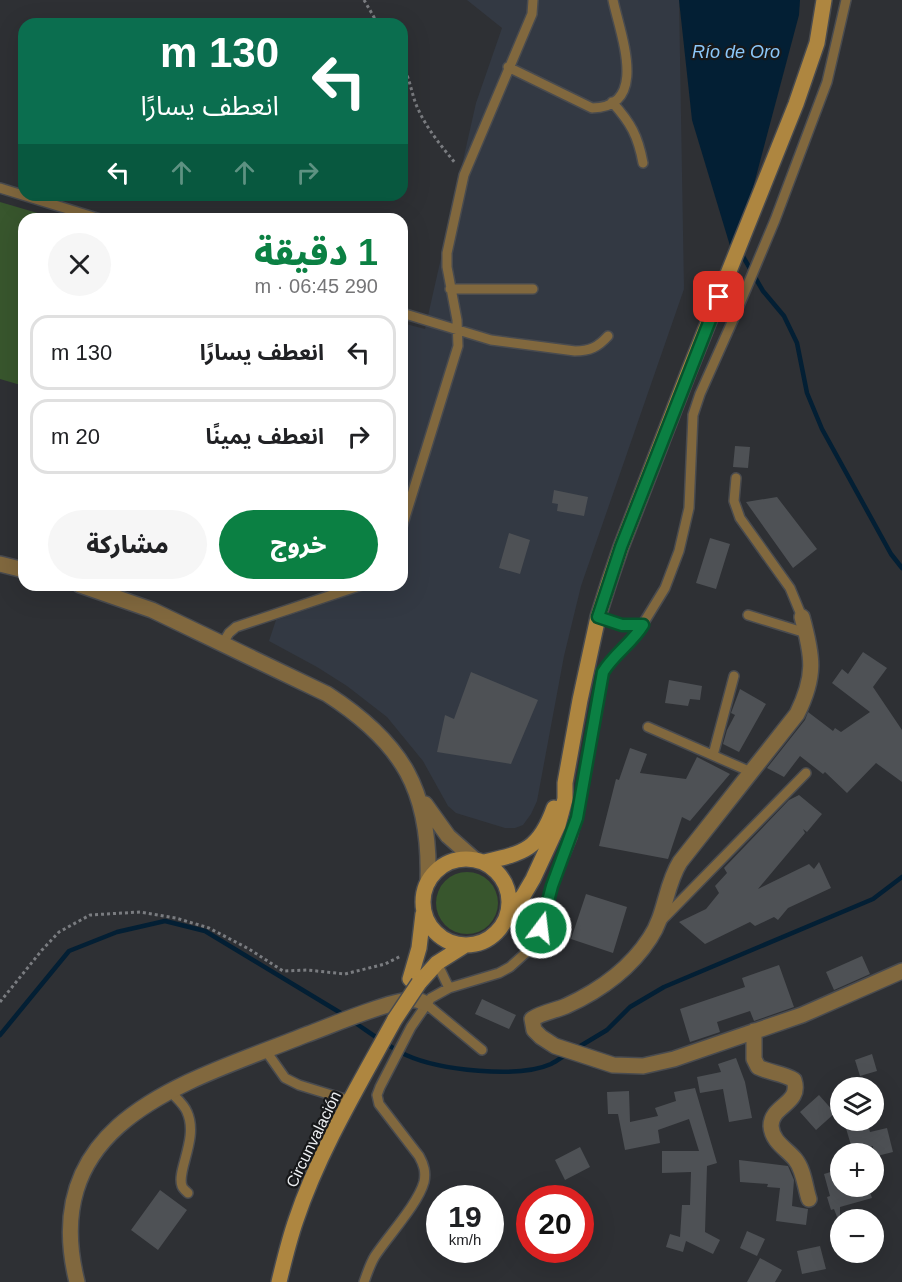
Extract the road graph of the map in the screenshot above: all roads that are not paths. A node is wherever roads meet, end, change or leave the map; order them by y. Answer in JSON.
{"nodes":[{"id":1,"x":532,"y":0,"type":"edge"},
{"id":2,"x":613,"y":0,"type":"edge"},
{"id":3,"x":824,"y":0,"type":"edge"},
{"id":4,"x":846,"y":0,"type":"edge"},
{"id":5,"x":508,"y":67,"type":"junction"},
{"id":6,"x":612,"y":102,"type":"junction"},
{"id":7,"x":643,"y":163,"type":"dead end"},
{"id":8,"x":0,"y":188,"type":"edge"},
{"id":9,"x":18,"y":194,"type":"edge"},
{"id":10,"x":42,"y":201,"type":"edge"},
{"id":11,"x":81,"y":213,"type":"edge"},
{"id":12,"x":450,"y":289,"type":"junction"},
{"id":13,"x":533,"y":289,"type":"dead end"},
{"id":14,"x":408,"y":315,"type":"edge"},
{"id":15,"x":458,"y":331,"type":"junction"},
{"id":16,"x":608,"y":336,"type":"dead end"},
{"id":17,"x":736,"y":478,"type":"dead end"},
{"id":18,"x":408,"y":507,"type":"edge"},
{"id":19,"x":0,"y":564,"type":"edge"},
{"id":20,"x":18,"y":568,"type":"edge"},
{"id":21,"x":97,"y":591,"type":"edge"},
{"id":22,"x":344,"y":591,"type":"edge"},
{"id":23,"x":748,"y":615,"type":"dead end"},
{"id":24,"x":598,"y":617,"type":"junction"},
{"id":25,"x":802,"y":617,"type":"joint"},
{"id":26,"x":643,"y":625,"type":"junction"},
{"id":27,"x":806,"y":633,"type":"junction"},
{"id":28,"x":223,"y":643,"type":"junction"},
{"id":29,"x":734,"y":676,"type":"dead end"},
{"id":30,"x":648,"y":727,"type":"dead end"},
{"id":31,"x":713,"y":755,"type":"junction"},
{"id":32,"x":751,"y":772,"type":"junction"},
{"id":33,"x":806,"y":773,"type":"dead end"},
{"id":34,"x":565,"y":783,"type":"junction"},
{"id":35,"x":419,"y":797,"type":"junction"},
{"id":36,"x":479,"y":861,"type":"junction"},
{"id":37,"x":428,"y":882,"type":"junction"},
{"id":38,"x":509,"y":910,"type":"junction"},
{"id":39,"x":424,"y":911,"type":"junction"},
{"id":40,"x":657,"y":925,"type":"junction"},
{"id":41,"x":464,"y":946,"type":"junction"},
{"id":42,"x":437,"y":963,"type":"junction"},
{"id":43,"x":902,"y":970,"type":"edge"},
{"id":44,"x":415,"y":981,"type":"junction"},
{"id":45,"x":449,"y":988,"type":"junction"},
{"id":46,"x":425,"y":1003,"type":"junction"},
{"id":47,"x":395,"y":1019,"type":"junction"},
{"id":48,"x":411,"y":1028,"type":"junction"},
{"id":49,"x":754,"y":1031,"type":"junction"},
{"id":50,"x":482,"y":1050,"type":"dead end"},
{"id":51,"x":266,"y":1051,"type":"junction"},
{"id":52,"x":169,"y":1090,"type":"junction"},
{"id":53,"x":353,"y":1097,"type":"junction"},
{"id":54,"x":188,"y":1193,"type":"dead end"},
{"id":55,"x":809,"y":1199,"type":"dead end"},
{"id":56,"x":76,"y":1282,"type":"edge"},
{"id":57,"x":279,"y":1282,"type":"edge"},
{"id":58,"x":364,"y":1282,"type":"edge"}],
"edges":[{"from":1,"to":5,"type":"lane"},
{"from":2,"to":6,"type":"lane"},
{"from":3,"to":24,"type":"main road"},
{"from":4,"to":26,"type":"lane"},
{"from":5,"to":6,"type":"lane"},
{"from":5,"to":12,"type":"lane"},
{"from":6,"to":7,"type":"lane"},
{"from":8,"to":9,"type":"lane"},
{"from":10,"to":11,"type":"lane"},
{"from":12,"to":13,"type":"lane"},
{"from":12,"to":15,"type":"lane"},
{"from":14,"to":15,"type":"lane"},
{"from":15,"to":16,"type":"lane"},
{"from":15,"to":18,"type":"lane"},
{"from":17,"to":25,"type":"lane"},
{"from":19,"to":20,"type":"street"},
{"from":21,"to":28,"type":"street"},
{"from":22,"to":28,"type":"lane"},
{"from":23,"to":27,"type":"lane"},
{"from":24,"to":26,"type":"lane"},
{"from":24,"to":34,"type":"main road"},
{"from":25,"to":27,"type":"street"},
{"from":26,"to":45,"type":"lane"},
{"from":27,"to":32,"type":"street"},
{"from":28,"to":35,"type":"street"},
{"from":29,"to":31,"type":"lane"},
{"from":30,"to":31,"type":"lane"},
{"from":31,"to":32,"type":"lane"},
{"from":32,"to":40,"type":"street"},
{"from":33,"to":40,"type":"lane"},
{"from":34,"to":36,"type":"main road"},
{"from":34,"to":38,"type":"main road"},
{"from":35,"to":36,"type":"street"},
{"from":35,"to":37,"type":"street"},
{"from":36,"to":37,"type":"main road"},
{"from":36,"to":38,"type":"main road"},
{"from":37,"to":39,"type":"main road"},
{"from":38,"to":41,"type":"main road"},
{"from":39,"to":41,"type":"main road"},
{"from":39,"to":44,"type":"main road"},
{"from":40,"to":49,"type":"street"},
{"from":41,"to":42,"type":"main road"},
{"from":42,"to":44,"type":"main road"},
{"from":42,"to":45,"type":"lane"},
{"from":43,"to":49,"type":"street"},
{"from":44,"to":47,"type":"main road","name":"Circunvalación","bridge":true},
{"from":45,"to":46,"type":"lane"},
{"from":46,"to":48,"type":"lane"},
{"from":46,"to":50,"type":"lane"},
{"from":46,"to":51,"type":"street"},
{"from":47,"to":48,"type":"lane"},
{"from":47,"to":53,"type":"main road","name":"Circunvalación"},
{"from":48,"to":58,"type":"lane"},
{"from":49,"to":55,"type":"street"},
{"from":51,"to":52,"type":"street"},
{"from":51,"to":53,"type":"lane"},
{"from":52,"to":54,"type":"lane"},
{"from":52,"to":56,"type":"street"},
{"from":53,"to":57,"type":"main road","name":"Circunvalación"}]}
